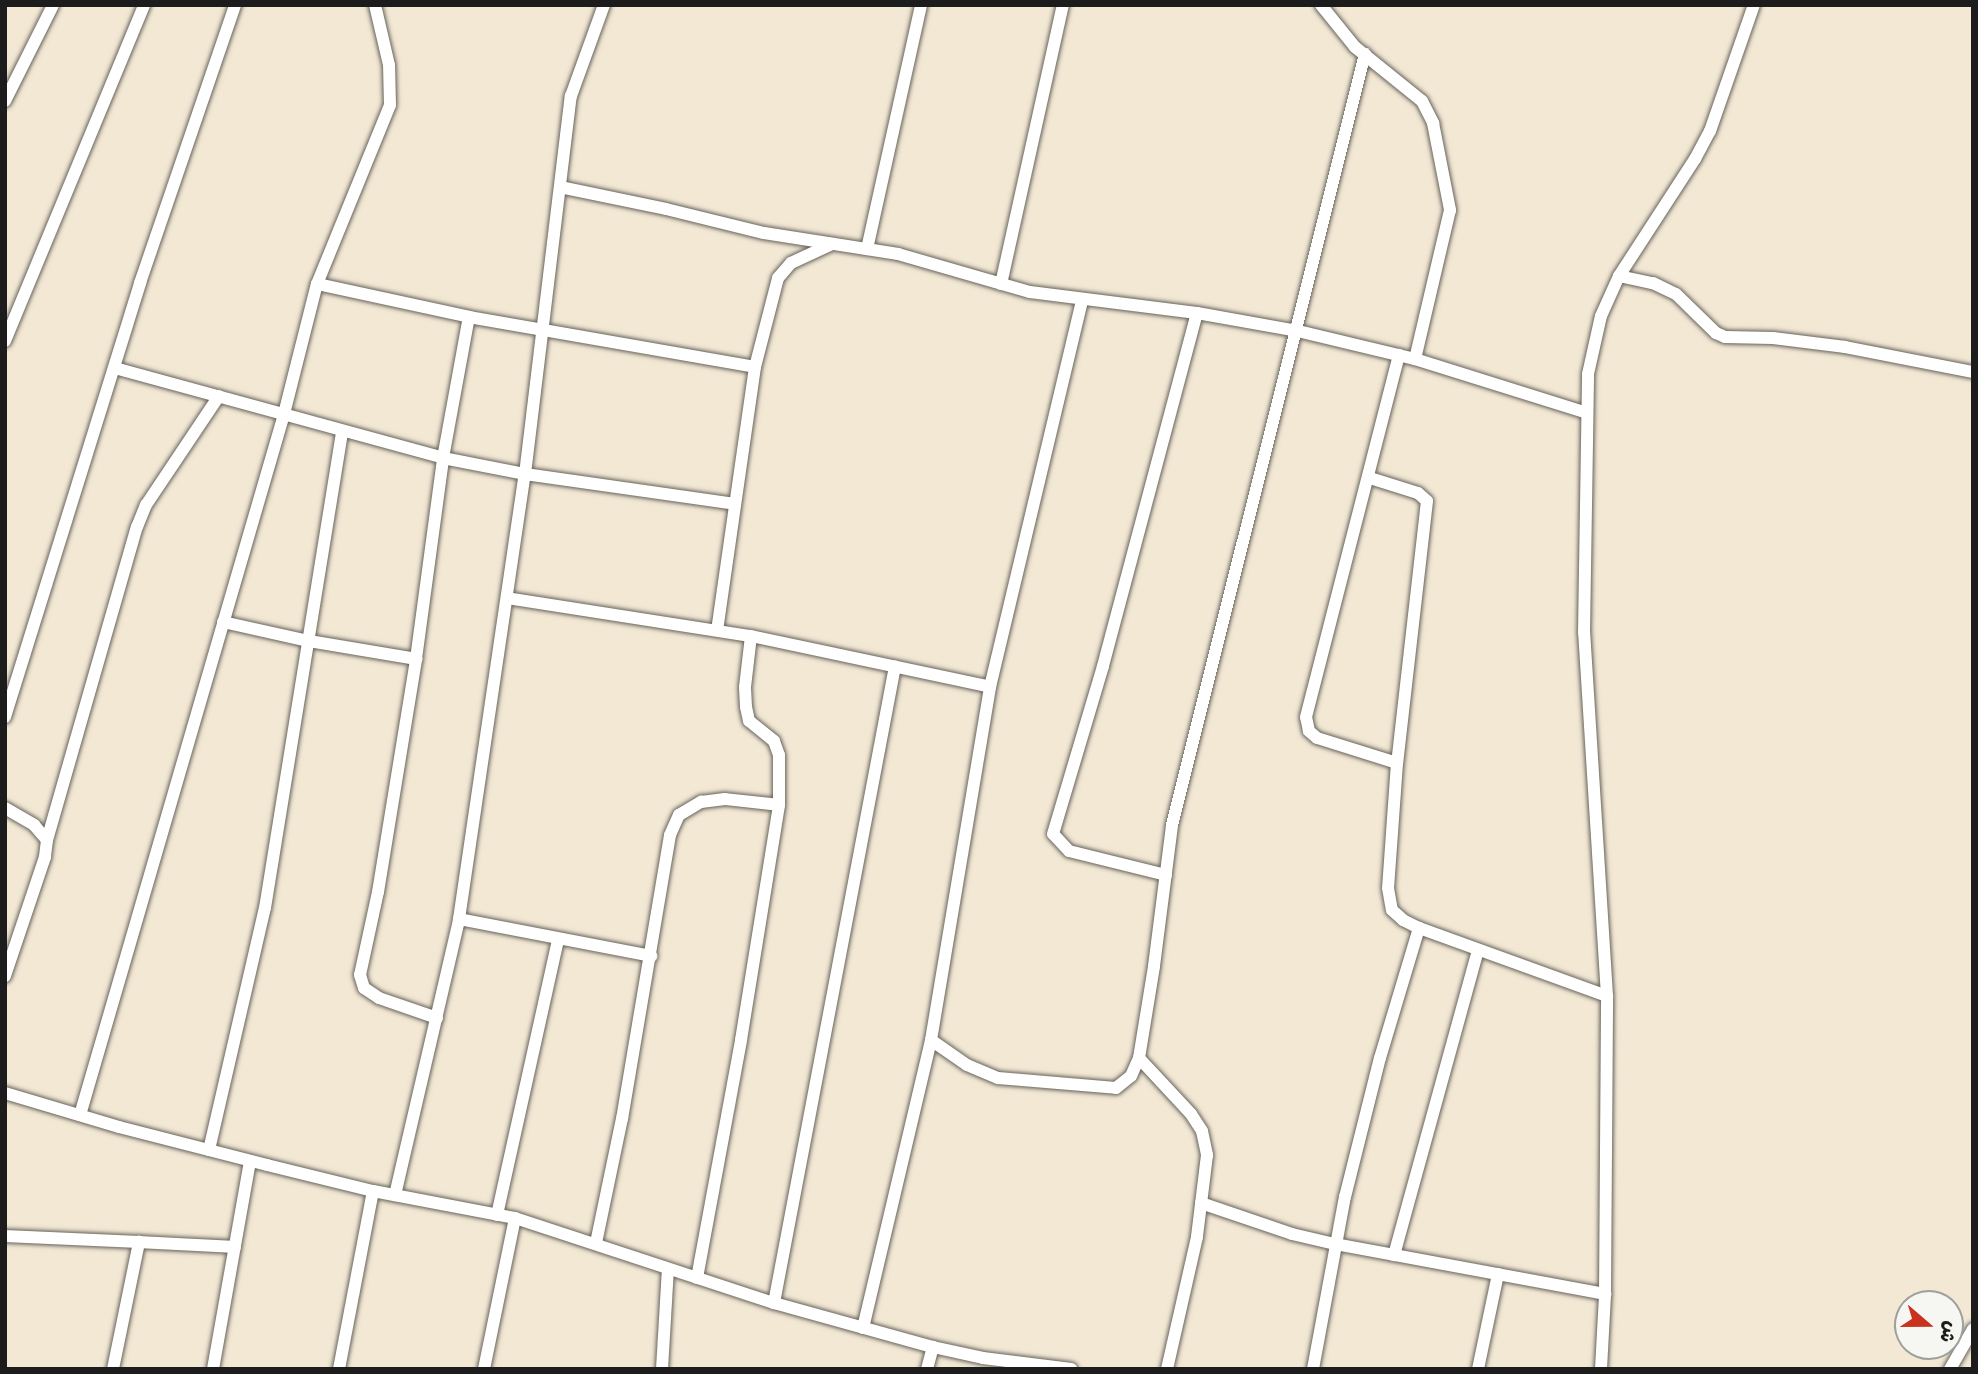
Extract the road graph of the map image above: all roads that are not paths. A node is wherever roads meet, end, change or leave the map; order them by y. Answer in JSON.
{"nodes":[{"id":1,"x":53,"y":5,"type":"edge"},
{"id":2,"x":144,"y":5,"type":"edge"},
{"id":3,"x":235,"y":5,"type":"edge"},
{"id":4,"x":375,"y":5,"type":"edge"},
{"id":5,"x":604,"y":5,"type":"edge"},
{"id":6,"x":920,"y":5,"type":"edge"},
{"id":7,"x":1063,"y":5,"type":"edge"},
{"id":8,"x":1321,"y":5,"type":"edge"},
{"id":9,"x":1754,"y":5,"type":"edge"},
{"id":10,"x":1365,"y":54,"type":"junction"},
{"id":11,"x":5,"y":101,"type":"edge"},
{"id":12,"x":559,"y":187,"type":"junction"},
{"id":13,"x":833,"y":244,"type":"junction"},
{"id":14,"x":867,"y":249,"type":"junction"},
{"id":15,"x":1619,"y":276,"type":"junction"},
{"id":16,"x":317,"y":284,"type":"junction"},
{"id":17,"x":1001,"y":284,"type":"junction"},
{"id":18,"x":1082,"y":300,"type":"junction"},
{"id":19,"x":1196,"y":313,"type":"junction"},
{"id":20,"x":469,"y":317,"type":"junction"},
{"id":21,"x":544,"y":329,"type":"junction"},
{"id":22,"x":1298,"y":331,"type":"junction"},
{"id":23,"x":5,"y":341,"type":"edge"},
{"id":24,"x":1399,"y":355,"type":"junction"},
{"id":25,"x":1415,"y":359,"type":"junction"},
{"id":26,"x":755,"y":367,"type":"junction"},
{"id":27,"x":115,"y":369,"type":"junction"},
{"id":28,"x":1973,"y":372,"type":"edge"},
{"id":29,"x":219,"y":396,"type":"junction"},
{"id":30,"x":1587,"y":413,"type":"junction"},
{"id":31,"x":284,"y":414,"type":"junction"},
{"id":32,"x":342,"y":433,"type":"junction"},
{"id":33,"x":443,"y":458,"type":"junction"},
{"id":34,"x":526,"y":474,"type":"junction"},
{"id":35,"x":1370,"y":478,"type":"junction"},
{"id":36,"x":735,"y":504,"type":"junction"},
{"id":37,"x":508,"y":598,"type":"junction"},
{"id":38,"x":223,"y":622,"type":"junction"},
{"id":39,"x":717,"y":630,"type":"junction"},
{"id":40,"x":751,"y":636,"type":"junction"},
{"id":41,"x":309,"y":641,"type":"junction"},
{"id":42,"x":416,"y":659,"type":"junction"},
{"id":43,"x":895,"y":666,"type":"junction"},
{"id":44,"x":990,"y":687,"type":"junction"},
{"id":45,"x":5,"y":716,"type":"edge"},
{"id":46,"x":1397,"y":763,"type":"junction"},
{"id":47,"x":779,"y":805,"type":"junction"},
{"id":48,"x":5,"y":808,"type":"edge"},
{"id":49,"x":47,"y":840,"type":"junction"},
{"id":50,"x":1166,"y":874,"type":"junction"},
{"id":51,"x":459,"y":919,"type":"junction"},
{"id":52,"x":1419,"y":928,"type":"junction"},
{"id":53,"x":558,"y":940,"type":"junction"},
{"id":54,"x":1478,"y":950,"type":"junction"},
{"id":55,"x":652,"y":956,"type":"junction"},
{"id":56,"x":5,"y":976,"type":"edge"},
{"id":57,"x":1607,"y":996,"type":"junction"},
{"id":58,"x":437,"y":1018,"type":"junction"},
{"id":59,"x":931,"y":1040,"type":"junction"},
{"id":60,"x":1139,"y":1058,"type":"junction"},
{"id":61,"x":5,"y":1093,"type":"edge"},
{"id":62,"x":80,"y":1115,"type":"junction"},
{"id":63,"x":209,"y":1150,"type":"junction"},
{"id":64,"x":250,"y":1161,"type":"junction"},
{"id":65,"x":373,"y":1191,"type":"junction"},
{"id":66,"x":395,"y":1195,"type":"junction"},
{"id":67,"x":1201,"y":1203,"type":"junction"},
{"id":68,"x":496,"y":1215,"type":"junction"},
{"id":69,"x":515,"y":1219,"type":"junction"},
{"id":70,"x":5,"y":1236,"type":"edge"},
{"id":71,"x":139,"y":1242,"type":"junction"},
{"id":72,"x":596,"y":1243,"type":"junction"},
{"id":73,"x":1335,"y":1244,"type":"junction"},
{"id":74,"x":235,"y":1247,"type":"junction"},
{"id":75,"x":1394,"y":1255,"type":"junction"},
{"id":76,"x":668,"y":1269,"type":"junction"},
{"id":77,"x":1497,"y":1274,"type":"junction"},
{"id":78,"x":697,"y":1278,"type":"junction"},
{"id":79,"x":1605,"y":1294,"type":"junction"},
{"id":80,"x":774,"y":1303,"type":"junction"},
{"id":81,"x":863,"y":1328,"type":"junction"},
{"id":82,"x":1973,"y":1329,"type":"edge"},
{"id":83,"x":933,"y":1348,"type":"junction"},
{"id":84,"x":1042,"y":1367,"type":"edge"},
{"id":85,"x":218,"y":1368,"type":"edge"},
{"id":86,"x":113,"y":1369,"type":"edge"},
{"id":87,"x":339,"y":1369,"type":"edge"},
{"id":88,"x":484,"y":1369,"type":"edge"},
{"id":89,"x":663,"y":1369,"type":"edge"},
{"id":90,"x":927,"y":1369,"type":"edge"},
{"id":91,"x":1071,"y":1369,"type":"edge"},
{"id":92,"x":1167,"y":1369,"type":"edge"},
{"id":93,"x":1313,"y":1369,"type":"edge"},
{"id":94,"x":1478,"y":1369,"type":"edge"},
{"id":95,"x":1601,"y":1369,"type":"edge"},
{"id":96,"x":1950,"y":1369,"type":"edge"}],
"edges":[{"from":1,"to":11,"type":"street"},
{"from":2,"to":23,"type":"street"},
{"from":3,"to":27,"type":"street"},
{"from":4,"to":16,"type":"street"},
{"from":5,"to":12,"type":"street"},
{"from":6,"to":14,"type":"street"},
{"from":7,"to":17,"type":"street"},
{"from":8,"to":10,"type":"street"},
{"from":9,"to":15,"type":"street"},
{"from":10,"to":22,"type":"street"},
{"from":10,"to":25,"type":"street"},
{"from":12,"to":13,"type":"street"},
{"from":12,"to":21,"type":"street"},
{"from":13,"to":14,"type":"street"},
{"from":13,"to":26,"type":"street"},
{"from":14,"to":17,"type":"street"},
{"from":15,"to":28,"type":"street"},
{"from":15,"to":30,"type":"street"},
{"from":16,"to":20,"type":"street"},
{"from":16,"to":31,"type":"street"},
{"from":17,"to":18,"type":"street"},
{"from":18,"to":19,"type":"street"},
{"from":18,"to":44,"type":"street"},
{"from":19,"to":22,"type":"street"},
{"from":19,"to":50,"type":"street"},
{"from":20,"to":21,"type":"street"},
{"from":20,"to":33,"type":"street"},
{"from":21,"to":26,"type":"street"},
{"from":21,"to":34,"type":"street"},
{"from":22,"to":24,"type":"street"},
{"from":22,"to":50,"type":"street"},
{"from":24,"to":25,"type":"street"},
{"from":24,"to":35,"type":"street"},
{"from":25,"to":30,"type":"street"},
{"from":26,"to":36,"type":"street"},
{"from":27,"to":29,"type":"street"},
{"from":27,"to":45,"type":"street"},
{"from":29,"to":31,"type":"street"},
{"from":29,"to":49,"type":"street"},
{"from":30,"to":57,"type":"street"},
{"from":31,"to":32,"type":"street"},
{"from":31,"to":38,"type":"street"},
{"from":32,"to":33,"type":"street"},
{"from":32,"to":41,"type":"street"},
{"from":33,"to":34,"type":"street"},
{"from":33,"to":42,"type":"street"},
{"from":34,"to":36,"type":"street"},
{"from":34,"to":37,"type":"street"},
{"from":35,"to":46,"type":"street"},
{"from":35,"to":46,"type":"street"},
{"from":36,"to":39,"type":"street"},
{"from":37,"to":39,"type":"street"},
{"from":37,"to":51,"type":"street"},
{"from":38,"to":41,"type":"street"},
{"from":38,"to":62,"type":"street"},
{"from":39,"to":40,"type":"street"},
{"from":40,"to":43,"type":"street"},
{"from":40,"to":47,"type":"street"},
{"from":41,"to":42,"type":"street"},
{"from":41,"to":63,"type":"street"},
{"from":42,"to":58,"type":"street"},
{"from":43,"to":44,"type":"street"},
{"from":43,"to":80,"type":"street"},
{"from":44,"to":59,"type":"street"},
{"from":46,"to":52,"type":"street"},
{"from":47,"to":55,"type":"street"},
{"from":47,"to":78,"type":"street"},
{"from":48,"to":49,"type":"street"},
{"from":49,"to":56,"type":"street"},
{"from":50,"to":60,"type":"street"},
{"from":51,"to":53,"type":"street"},
{"from":51,"to":58,"type":"street"},
{"from":52,"to":54,"type":"street"},
{"from":52,"to":73,"type":"street"},
{"from":53,"to":55,"type":"street"},
{"from":53,"to":68,"type":"street"},
{"from":54,"to":57,"type":"street"},
{"from":54,"to":75,"type":"street"},
{"from":55,"to":72,"type":"street"},
{"from":57,"to":79,"type":"street"},
{"from":58,"to":66,"type":"street"},
{"from":59,"to":60,"type":"street"},
{"from":59,"to":81,"type":"street"},
{"from":60,"to":67,"type":"street"},
{"from":61,"to":62,"type":"street"},
{"from":62,"to":63,"type":"street"},
{"from":63,"to":64,"type":"street"},
{"from":64,"to":65,"type":"street"},
{"from":64,"to":74,"type":"street"},
{"from":65,"to":66,"type":"street"},
{"from":65,"to":87,"type":"street"},
{"from":66,"to":68,"type":"street"},
{"from":67,"to":73,"type":"street"},
{"from":67,"to":92,"type":"street"},
{"from":68,"to":69,"type":"street"},
{"from":69,"to":72,"type":"street"},
{"from":69,"to":88,"type":"street"},
{"from":70,"to":71,"type":"street"},
{"from":71,"to":74,"type":"street"},
{"from":71,"to":86,"type":"street"},
{"from":72,"to":76,"type":"street"},
{"from":73,"to":75,"type":"street"},
{"from":73,"to":93,"type":"street"},
{"from":74,"to":85,"type":"street"},
{"from":75,"to":77,"type":"street"},
{"from":76,"to":78,"type":"street"},
{"from":76,"to":89,"type":"street"},
{"from":77,"to":79,"type":"street"},
{"from":77,"to":94,"type":"street"},
{"from":78,"to":80,"type":"street"},
{"from":79,"to":95,"type":"street"},
{"from":80,"to":81,"type":"street"},
{"from":81,"to":83,"type":"street"},
{"from":82,"to":96,"type":"street"},
{"from":83,"to":84,"type":"street"},
{"from":83,"to":90,"type":"street"},
{"from":84,"to":91,"type":"street"}]}
